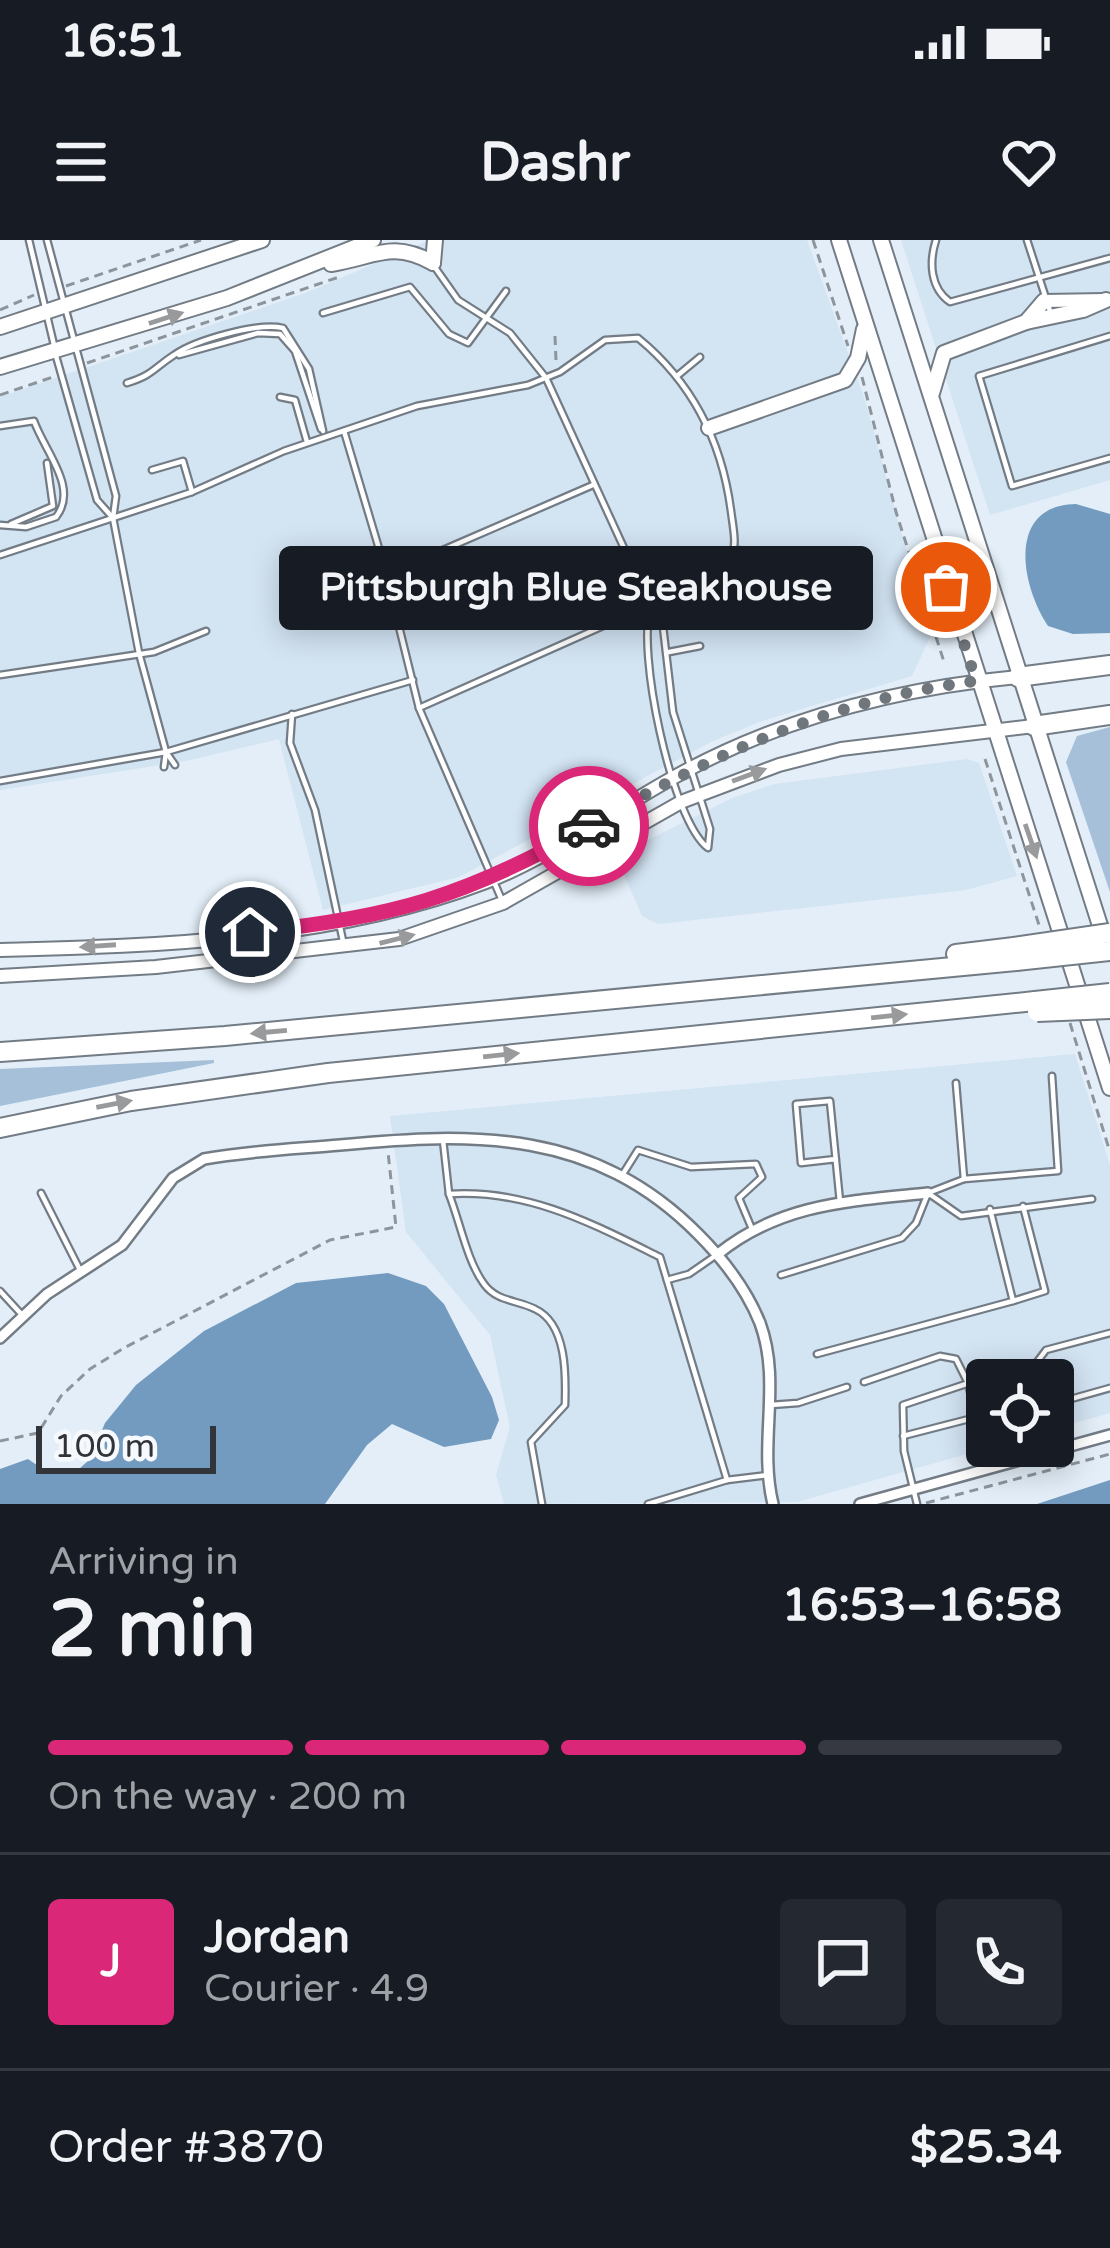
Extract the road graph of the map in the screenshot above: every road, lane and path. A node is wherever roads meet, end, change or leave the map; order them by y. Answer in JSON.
{"nodes":[{"id":1,"x":29,"y":240,"type":"edge"},
{"id":2,"x":47,"y":240,"type":"edge"},
{"id":3,"x":201,"y":240,"type":"edge"},
{"id":4,"x":262,"y":240,"type":"edge"},
{"id":5,"x":349,"y":240,"type":"edge"},
{"id":6,"x":373,"y":240,"type":"edge"},
{"id":7,"x":436,"y":240,"type":"edge"},
{"id":8,"x":813,"y":240,"type":"edge"},
{"id":9,"x":839,"y":240,"type":"edge"},
{"id":10,"x":881,"y":240,"type":"edge"},
{"id":11,"x":893,"y":240,"type":"edge"},
{"id":12,"x":936,"y":240,"type":"edge"},
{"id":13,"x":1027,"y":240,"type":"edge"},
{"id":14,"x":1110,"y":258,"type":"edge"},
{"id":15,"x":433,"y":263,"type":"junction"},
{"id":16,"x":314,"y":265,"type":"junction"},
{"id":17,"x":339,"y":277,"type":"dead end"},
{"id":18,"x":1037,"y":278,"type":"junction"},
{"id":19,"x":896,"y":286,"type":"junction"},
{"id":20,"x":506,"y":291,"type":"dead end"},
{"id":21,"x":1108,"y":299,"type":"edge"},
{"id":22,"x":1044,"y":301,"type":"junction"},
{"id":23,"x":82,"y":303,"type":"junction"},
{"id":24,"x":0,"y":310,"type":"edge"},
{"id":25,"x":50,"y":313,"type":"junction"},
{"id":26,"x":323,"y":313,"type":"dead end"},
{"id":27,"x":1056,"y":317,"type":"junction"},
{"id":28,"x":488,"y":319,"type":"junction"},
{"id":29,"x":1026,"y":322,"type":"junction"},
{"id":30,"x":865,"y":324,"type":"junction"},
{"id":31,"x":0,"y":326,"type":"edge"},
{"id":32,"x":555,"y":336,"type":"dead end"},
{"id":33,"x":1110,"y":336,"type":"edge"},
{"id":34,"x":94,"y":342,"type":"junction"},
{"id":35,"x":74,"y":348,"type":"junction"},
{"id":36,"x":48,"y":355,"type":"junction"},
{"id":37,"x":700,"y":357,"type":"dead end"},
{"id":38,"x":852,"y":357,"type":"dead end"},
{"id":39,"x":99,"y":359,"type":"junction"},
{"id":40,"x":556,"y":361,"type":"dead end"},
{"id":41,"x":79,"y":366,"type":"junction"},
{"id":42,"x":0,"y":368,"type":"edge"},
{"id":43,"x":859,"y":370,"type":"dead end"},
{"id":44,"x":61,"y":374,"type":"junction"},
{"id":45,"x":677,"y":376,"type":"junction"},
{"id":46,"x":546,"y":378,"type":"junction"},
{"id":47,"x":46,"y":381,"type":"junction"},
{"id":48,"x":127,"y":383,"type":"dead end"},
{"id":49,"x":0,"y":395,"type":"edge"},
{"id":50,"x":280,"y":397,"type":"dead end"},
{"id":51,"x":931,"y":398,"type":"junction"},
{"id":52,"x":0,"y":426,"type":"edge"},
{"id":53,"x":710,"y":428,"type":"junction"},
{"id":54,"x":344,"y":431,"type":"junction"},
{"id":55,"x":323,"y":434,"type":"junction"},
{"id":56,"x":307,"y":442,"type":"junction"},
{"id":57,"x":47,"y":458,"type":"junction"},
{"id":58,"x":1110,"y":458,"type":"edge"},
{"id":59,"x":152,"y":470,"type":"dead end"},
{"id":60,"x":593,"y":485,"type":"junction"},
{"id":61,"x":192,"y":492,"type":"junction"},
{"id":62,"x":112,"y":518,"type":"junction"},
{"id":63,"x":11,"y":524,"type":"junction"},
{"id":64,"x":0,"y":525,"type":"edge"},
{"id":65,"x":735,"y":550,"type":"junction"},
{"id":66,"x":380,"y":553,"type":"junction"},
{"id":67,"x":0,"y":555,"type":"edge"},
{"id":68,"x":763,"y":556,"type":"dead end"},
{"id":69,"x":406,"y":566,"type":"junction"},
{"id":70,"x":366,"y":577,"type":"junction"},
{"id":71,"x":391,"y":594,"type":"junction"},
{"id":72,"x":316,"y":597,"type":"dead end"},
{"id":73,"x":651,"y":607,"type":"junction"},
{"id":74,"x":691,"y":620,"type":"dead end"},
{"id":75,"x":679,"y":623,"type":"dead end"},
{"id":76,"x":206,"y":631,"type":"dead end"},
{"id":77,"x":700,"y":646,"type":"dead end"},
{"id":78,"x":669,"y":652,"type":"junction"},
{"id":79,"x":139,"y":653,"type":"junction"},
{"id":80,"x":945,"y":665,"type":"dead end"},
{"id":81,"x":1110,"y":665,"type":"edge"},
{"id":82,"x":0,"y":675,"type":"edge"},
{"id":83,"x":1018,"y":677,"type":"junction"},
{"id":84,"x":413,"y":680,"type":"junction"},
{"id":85,"x":976,"y":681,"type":"junction"},
{"id":86,"x":419,"y":708,"type":"junction"},
{"id":87,"x":292,"y":714,"type":"junction"},
{"id":88,"x":1110,"y":716,"type":"edge"},
{"id":89,"x":1034,"y":726,"type":"junction"},
{"id":90,"x":994,"y":730,"type":"junction"},
{"id":91,"x":166,"y":752,"type":"junction"},
{"id":92,"x":175,"y":765,"type":"dead end"},
{"id":93,"x":164,"y":766,"type":"dead end"},
{"id":94,"x":689,"y":769,"type":"junction"},
{"id":95,"x":672,"y":778,"type":"junction"},
{"id":96,"x":0,"y":781,"type":"edge"},
{"id":97,"x":697,"y":794,"type":"junction"},
{"id":98,"x":681,"y":802,"type":"junction"},
{"id":99,"x":494,"y":879,"type":"junction"},
{"id":100,"x":503,"y":903,"type":"junction"},
{"id":101,"x":340,"y":923,"type":"junction"},
{"id":102,"x":1110,"y":934,"type":"edge"},
{"id":103,"x":149,"y":942,"type":"junction"},
{"id":104,"x":0,"y":950,"type":"edge"},
{"id":105,"x":344,"y":950,"type":"junction"},
{"id":106,"x":1015,"y":954,"type":"junction"},
{"id":107,"x":1110,"y":954,"type":"edge"},
{"id":108,"x":156,"y":968,"type":"junction"},
{"id":109,"x":0,"y":976,"type":"edge"},
{"id":110,"x":1110,"y":993,"type":"edge"},
{"id":111,"x":1036,"y":1007,"type":"junction"},
{"id":112,"x":1110,"y":1009,"type":"edge"},
{"id":113,"x":0,"y":1052,"type":"edge"},
{"id":114,"x":1052,"y":1076,"type":"dead end"},
{"id":115,"x":956,"y":1083,"type":"dead end"},
{"id":116,"x":1110,"y":1088,"type":"edge"},
{"id":117,"x":0,"y":1128,"type":"edge"},
{"id":118,"x":442,"y":1135,"type":"junction"},
{"id":119,"x":388,"y":1146,"type":"junction"},
{"id":120,"x":836,"y":1160,"type":"junction"},
{"id":121,"x":621,"y":1177,"type":"junction"},
{"id":122,"x":964,"y":1179,"type":"junction"},
{"id":123,"x":41,"y":1193,"type":"dead end"},
{"id":124,"x":928,"y":1193,"type":"junction"},
{"id":125,"x":449,"y":1194,"type":"junction"},
{"id":126,"x":1092,"y":1199,"type":"dead end"},
{"id":127,"x":840,"y":1202,"type":"junction"},
{"id":128,"x":1023,"y":1206,"type":"junction"},
{"id":129,"x":989,"y":1209,"type":"junction"},
{"id":130,"x":752,"y":1229,"type":"junction"},
{"id":131,"x":718,"y":1254,"type":"junction"},
{"id":132,"x":82,"y":1271,"type":"junction"},
{"id":133,"x":782,"y":1275,"type":"dead end"},
{"id":134,"x":667,"y":1280,"type":"junction"},
{"id":135,"x":0,"y":1291,"type":"edge"},
{"id":136,"x":1013,"y":1301,"type":"junction"},
{"id":137,"x":23,"y":1316,"type":"junction"},
{"id":138,"x":1110,"y":1333,"type":"edge"},
{"id":139,"x":0,"y":1337,"type":"edge"},
{"id":140,"x":817,"y":1354,"type":"dead end"},
{"id":141,"x":1039,"y":1359,"type":"edge"},
{"id":142,"x":966,"y":1377,"type":"edge"},
{"id":143,"x":966,"y":1379,"type":"edge"},
{"id":144,"x":864,"y":1382,"type":"dead end"},
{"id":145,"x":847,"y":1387,"type":"dead end"},
{"id":146,"x":1110,"y":1388,"type":"edge"},
{"id":147,"x":1074,"y":1398,"type":"edge"},
{"id":148,"x":770,"y":1405,"type":"junction"},
{"id":149,"x":966,"y":1419,"type":"edge"},
{"id":150,"x":1110,"y":1435,"type":"edge"},
{"id":151,"x":903,"y":1436,"type":"junction"},
{"id":152,"x":0,"y":1441,"type":"edge"},
{"id":153,"x":1074,"y":1443,"type":"edge"},
{"id":154,"x":1110,"y":1454,"type":"edge"},
{"id":155,"x":992,"y":1467,"type":"edge"},
{"id":156,"x":989,"y":1468,"type":"joint"},
{"id":157,"x":768,"y":1475,"type":"junction"},
{"id":158,"x":727,"y":1480,"type":"junction"},
{"id":159,"x":914,"y":1489,"type":"junction"},
{"id":160,"x":542,"y":1504,"type":"edge"},
{"id":161,"x":648,"y":1504,"type":"edge"},
{"id":162,"x":772,"y":1504,"type":"edge"},
{"id":163,"x":860,"y":1504,"type":"edge"},
{"id":164,"x":921,"y":1504,"type":"edge"}],
"edges":[{"from":1,"to":25,"type":"lane"},
{"from":2,"to":25,"type":"lane"},
{"from":3,"to":23,"type":"path"},
{"from":4,"to":23,"type":"main road"},
{"from":5,"to":16,"type":"main road"},
{"from":6,"to":16,"type":"main road"},
{"from":7,"to":15,"type":"main road"},
{"from":8,"to":38,"type":"path"},
{"from":9,"to":30,"type":"main road"},
{"from":10,"to":19,"type":"main road"},
{"from":11,"to":19,"type":"main road"},
{"from":12,"to":18,"type":"lane"},
{"from":13,"to":18,"type":"lane"},
{"from":14,"to":18,"type":"lane"},
{"from":15,"to":16,"type":"main road"},
{"from":15,"to":28,"type":"lane"},
{"from":34,"to":16,"type":"main road","one_way":true},
{"from":17,"to":39,"type":"path"},
{"from":18,"to":22,"type":"lane"},
{"from":19,"to":51,"type":"main road"},
{"from":20,"to":28,"type":"lane"},
{"from":21,"to":22,"type":"street"},
{"from":21,"to":27,"type":"main road"},
{"from":22,"to":27,"type":"lane"},
{"from":22,"to":29,"type":"main road"},
{"from":23,"to":25,"type":"main road"},
{"from":24,"to":25,"type":"path"},
{"from":25,"to":31,"type":"main road"},
{"from":25,"to":35,"type":"lane"},
{"from":25,"to":36,"type":"lane"},
{"from":26,"to":28,"type":"lane"},
{"from":27,"to":29,"type":"main road"},
{"from":28,"to":46,"type":"lane"},
{"from":29,"to":51,"type":"main road"},
{"from":30,"to":53,"type":"main road"},
{"from":30,"to":85,"type":"main road"},
{"from":32,"to":40,"type":"path"},
{"from":33,"to":58,"type":"lane"},
{"from":34,"to":35,"type":"main road"},
{"from":34,"to":39,"type":"path"},
{"from":35,"to":36,"type":"main road"},
{"from":35,"to":41,"type":"lane"},
{"from":36,"to":42,"type":"main road"},
{"from":36,"to":44,"type":"lane"},
{"from":36,"to":47,"type":"path"},
{"from":37,"to":45,"type":"lane"},
{"from":39,"to":41,"type":"path"},
{"from":41,"to":62,"type":"lane"},
{"from":43,"to":80,"type":"path"},
{"from":44,"to":47,"type":"path"},
{"from":44,"to":62,"type":"lane"},
{"from":45,"to":46,"type":"lane"},
{"from":45,"to":53,"type":"lane"},
{"from":46,"to":54,"type":"lane"},
{"from":46,"to":60,"type":"lane"},
{"from":47,"to":49,"type":"path"},
{"from":48,"to":55,"type":"lane"},
{"from":50,"to":56,"type":"lane"},
{"from":51,"to":83,"type":"main road"},
{"from":52,"to":57,"type":"lane"},
{"from":53,"to":65,"type":"lane"},
{"from":54,"to":55,"type":"lane"},
{"from":54,"to":66,"type":"lane"},
{"from":55,"to":56,"type":"lane"},
{"from":56,"to":61,"type":"lane"},
{"from":57,"to":63,"type":"lane"},
{"from":57,"to":63,"type":"lane"},
{"from":59,"to":61,"type":"lane"},
{"from":60,"to":69,"type":"lane"},
{"from":60,"to":73,"type":"lane"},
{"from":61,"to":62,"type":"lane"},
{"from":62,"to":67,"type":"lane"},
{"from":62,"to":79,"type":"lane"},
{"from":63,"to":64,"type":"lane"},
{"from":65,"to":68,"type":"lane"},
{"from":65,"to":73,"type":"lane"},
{"from":66,"to":69,"type":"lane"},
{"from":66,"to":70,"type":"lane"},
{"from":69,"to":71,"type":"lane"},
{"from":70,"to":71,"type":"lane"},
{"from":70,"to":72,"type":"lane"},
{"from":71,"to":84,"type":"lane"},
{"from":73,"to":78,"type":"lane"},
{"from":73,"to":86,"type":"lane"},
{"from":73,"to":95,"type":"lane"},
{"from":74,"to":75,"type":"path"},
{"from":76,"to":79,"type":"lane"},
{"from":77,"to":78,"type":"lane"},
{"from":78,"to":94,"type":"lane"},
{"from":79,"to":82,"type":"lane"},
{"from":79,"to":91,"type":"lane"},
{"from":81,"to":83,"type":"highway"},
{"from":83,"to":85,"type":"street"},
{"from":83,"to":89,"type":"main road"},
{"from":84,"to":86,"type":"lane"},
{"from":84,"to":87,"type":"lane"},
{"from":85,"to":90,"type":"main road"},
{"from":85,"to":94,"type":"street"},
{"from":86,"to":99,"type":"lane"},
{"from":87,"to":91,"type":"lane"},
{"from":87,"to":101,"type":"lane"},
{"from":88,"to":89,"type":"highway"},
{"from":89,"to":90,"type":"street"},
{"from":89,"to":107,"type":"main road"},
{"from":97,"to":90,"type":"street","one_way":true},
{"from":90,"to":116,"type":"main road","one_way":true},
{"from":91,"to":92,"type":"lane"},
{"from":91,"to":93,"type":"lane"},
{"from":91,"to":96,"type":"lane"},
{"from":94,"to":95,"type":"street"},
{"from":94,"to":97,"type":"lane"},
{"from":95,"to":98,"type":"lane"},
{"from":95,"to":99,"type":"street"},
{"from":97,"to":98,"type":"street"},
{"from":97,"to":98,"type":"lane"},
{"from":98,"to":100,"type":"street"},
{"from":99,"to":100,"type":"lane"},
{"from":99,"to":101,"type":"street"},
{"from":105,"to":100,"type":"street","one_way":true},
{"from":101,"to":103,"type":"street"},
{"from":101,"to":105,"type":"lane"},
{"from":102,"to":106,"type":"highway","bridge":true},
{"from":103,"to":104,"type":"street","one_way":true},
{"from":103,"to":108,"type":"lane"},
{"from":105,"to":108,"type":"street"},
{"from":106,"to":107,"type":"highway","bridge":true},
{"from":106,"to":113,"type":"highway","one_way":true},
{"from":108,"to":109,"type":"street"},
{"from":110,"to":111,"type":"highway","bridge":true},
{"from":111,"to":112,"type":"highway","bridge":true},
{"from":117,"to":111,"type":"highway","one_way":true},
{"from":114,"to":122,"type":"lane"},
{"from":115,"to":122,"type":"lane"},
{"from":118,"to":119,"type":"street"},
{"from":118,"to":121,"type":"street"},
{"from":118,"to":125,"type":"lane"},
{"from":119,"to":132,"type":"street"},
{"from":119,"to":152,"type":"path"},
{"from":120,"to":120,"type":"lane"},
{"from":120,"to":127,"type":"lane"},
{"from":121,"to":130,"type":"lane"},
{"from":121,"to":131,"type":"street"},
{"from":122,"to":124,"type":"lane"},
{"from":123,"to":132,"type":"lane"},
{"from":124,"to":127,"type":"street"},
{"from":124,"to":129,"type":"lane"},
{"from":124,"to":133,"type":"lane"},
{"from":125,"to":134,"type":"lane"},
{"from":125,"to":160,"type":"lane"},
{"from":126,"to":128,"type":"lane"},
{"from":127,"to":130,"type":"street"},
{"from":128,"to":129,"type":"lane"},
{"from":128,"to":136,"type":"lane"},
{"from":129,"to":136,"type":"lane"},
{"from":130,"to":131,"type":"street"},
{"from":131,"to":134,"type":"lane"},
{"from":131,"to":148,"type":"street"},
{"from":132,"to":137,"type":"street"},
{"from":134,"to":158,"type":"lane"},
{"from":135,"to":137,"type":"lane"},
{"from":136,"to":140,"type":"lane"},
{"from":137,"to":139,"type":"street"},
{"from":138,"to":141,"type":"lane"},
{"from":142,"to":144,"type":"lane"},
{"from":143,"to":151,"type":"lane"},
{"from":145,"to":148,"type":"lane"},
{"from":146,"to":147,"type":"lane"},
{"from":148,"to":157,"type":"street"},
{"from":149,"to":151,"type":"lane"},
{"from":150,"to":153,"type":"street"},
{"from":151,"to":159,"type":"lane"},
{"from":154,"to":164,"type":"path"},
{"from":155,"to":156,"type":"street"},
{"from":156,"to":159,"type":"street"},
{"from":157,"to":158,"type":"lane"},
{"from":157,"to":162,"type":"street"},
{"from":158,"to":161,"type":"lane"},
{"from":159,"to":163,"type":"street"},
{"from":159,"to":164,"type":"lane"}]}
